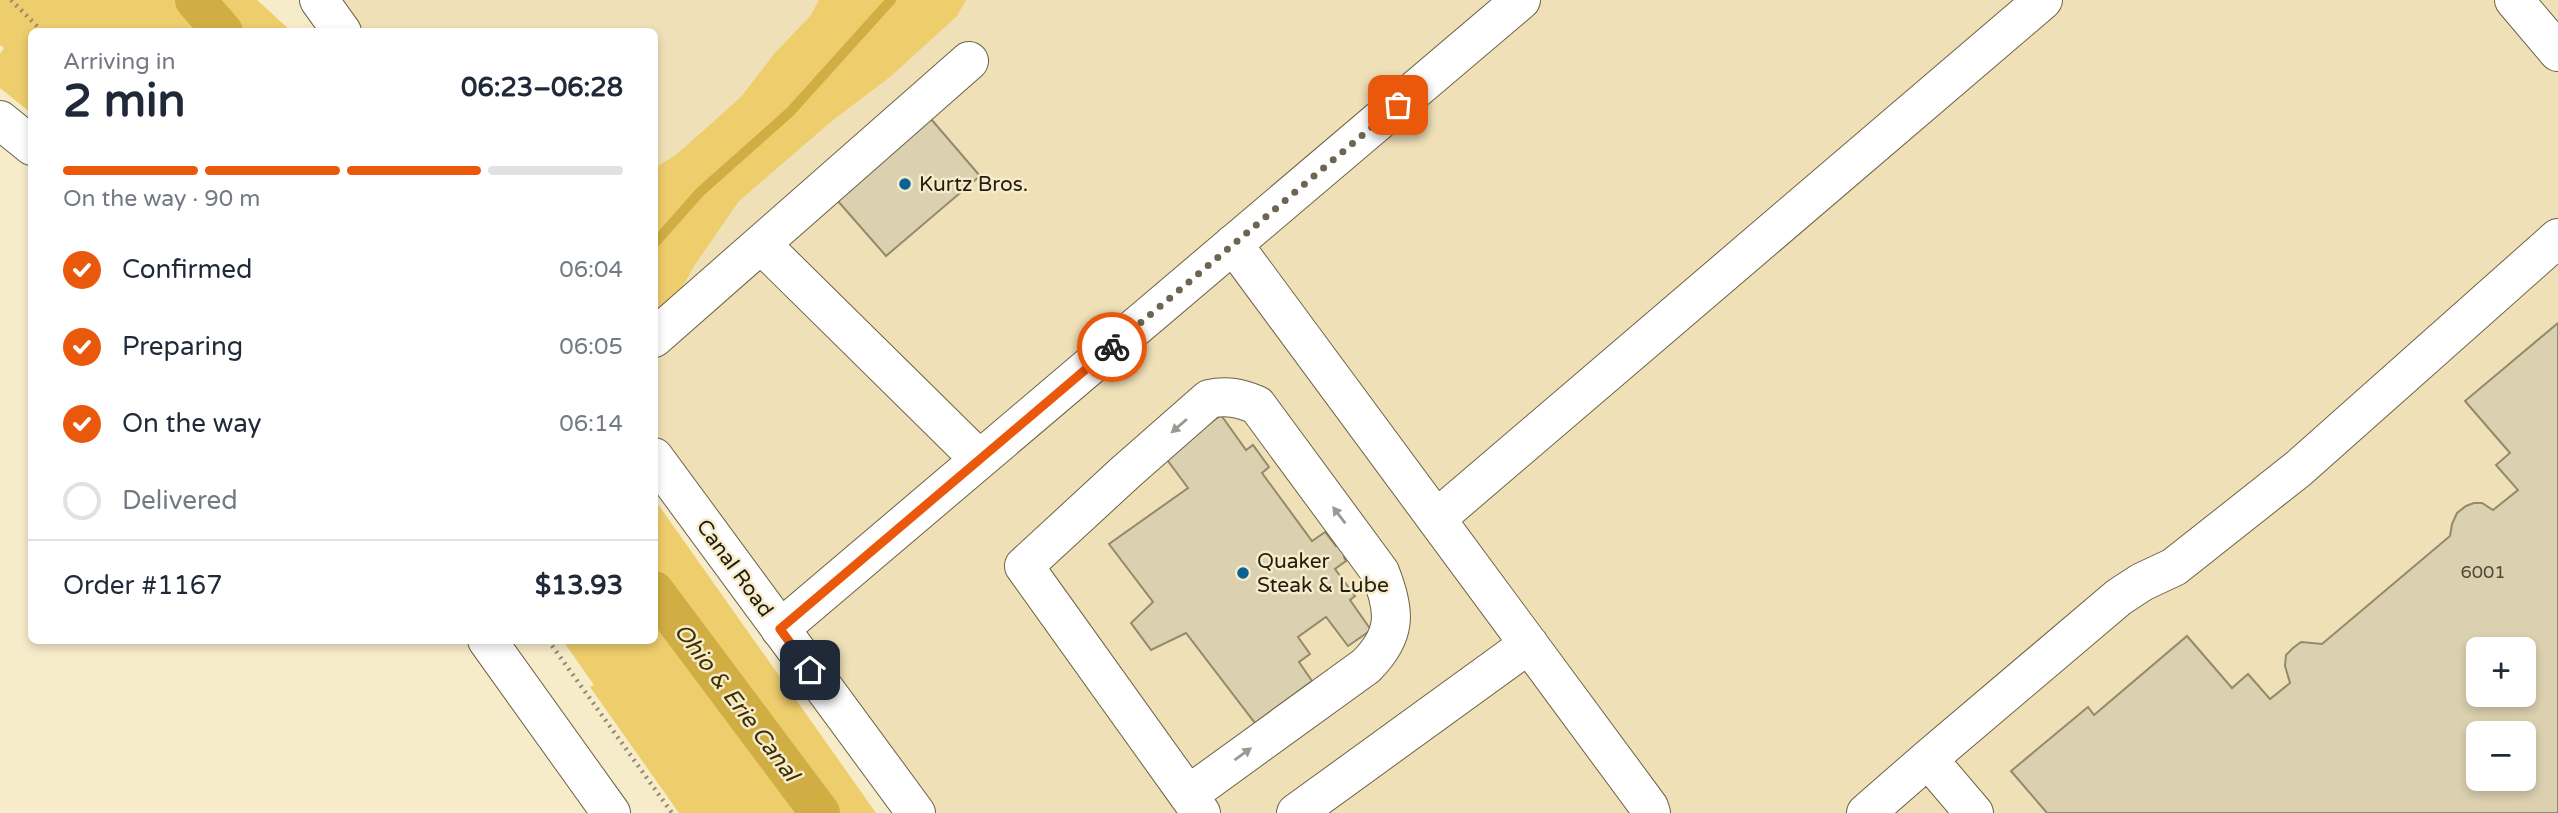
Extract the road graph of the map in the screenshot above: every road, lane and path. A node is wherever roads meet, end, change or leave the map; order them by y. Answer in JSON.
{"nodes":[{"id":1,"x":11,"y":0,"type":"edge"},
{"id":2,"x":319,"y":0,"type":"edge"},
{"id":3,"x":1521,"y":0,"type":"edge"},
{"id":4,"x":2043,"y":0,"type":"edge"},
{"id":5,"x":2514,"y":0,"type":"edge"},
{"id":6,"x":39,"y":28,"type":"edge"},
{"id":7,"x":339,"y":28,"type":"edge"},
{"id":8,"x":2558,"y":52,"type":"edge"},
{"id":9,"x":969,"y":61,"type":"dead end"},
{"id":10,"x":0,"y":120,"type":"edge"},
{"id":11,"x":28,"y":143,"type":"edge"},
{"id":12,"x":2558,"y":238,"type":"edge"},
{"id":13,"x":761,"y":244,"type":"junction"},
{"id":14,"x":1233,"y":244,"type":"junction"},
{"id":15,"x":658,"y":334,"type":"edge"},
{"id":16,"x":979,"y":459,"type":"junction"},
{"id":17,"x":658,"y":462,"type":"edge"},
{"id":18,"x":1436,"y":519,"type":"junction"},
{"id":19,"x":780,"y":629,"type":"junction"},
{"id":20,"x":490,"y":644,"type":"edge"},
{"id":21,"x":551,"y":644,"type":"edge"},
{"id":22,"x":1529,"y":644,"type":"junction"},
{"id":23,"x":1928,"y":759,"type":"junction"},
{"id":24,"x":1194,"y":804,"type":"edge"},
{"id":25,"x":611,"y":813,"type":"edge"},
{"id":26,"x":672,"y":813,"type":"edge"},
{"id":27,"x":916,"y":813,"type":"edge"},
{"id":28,"x":1296,"y":813,"type":"edge"},
{"id":29,"x":1651,"y":813,"type":"edge"},
{"id":30,"x":1867,"y":813,"type":"edge"},
{"id":31,"x":1975,"y":813,"type":"edge"}],
"edges":[{"from":1,"to":6,"type":"path"},
{"from":2,"to":7,"type":"street"},
{"from":3,"to":14,"type":"street"},
{"from":4,"to":18,"type":"street"},
{"from":5,"to":8,"type":"street"},
{"from":9,"to":13,"type":"street"},
{"from":10,"to":11,"type":"street"},
{"from":12,"to":23,"type":"street"},
{"from":13,"to":15,"type":"street"},
{"from":13,"to":16,"type":"street"},
{"from":14,"to":16,"type":"street"},
{"from":14,"to":18,"type":"street"},
{"from":16,"to":19,"type":"street"},
{"from":17,"to":19,"type":"street","name":"Canal Road"},
{"from":18,"to":22,"type":"street"},
{"from":19,"to":27,"type":"street","name":"Canal Road"},
{"from":20,"to":25,"type":"street"},
{"from":21,"to":26,"type":"path"},
{"from":22,"to":28,"type":"street"},
{"from":22,"to":29,"type":"street"},
{"from":23,"to":30,"type":"street"},
{"from":23,"to":31,"type":"street"},
{"from":24,"to":24,"type":"street","one_way":true}]}
